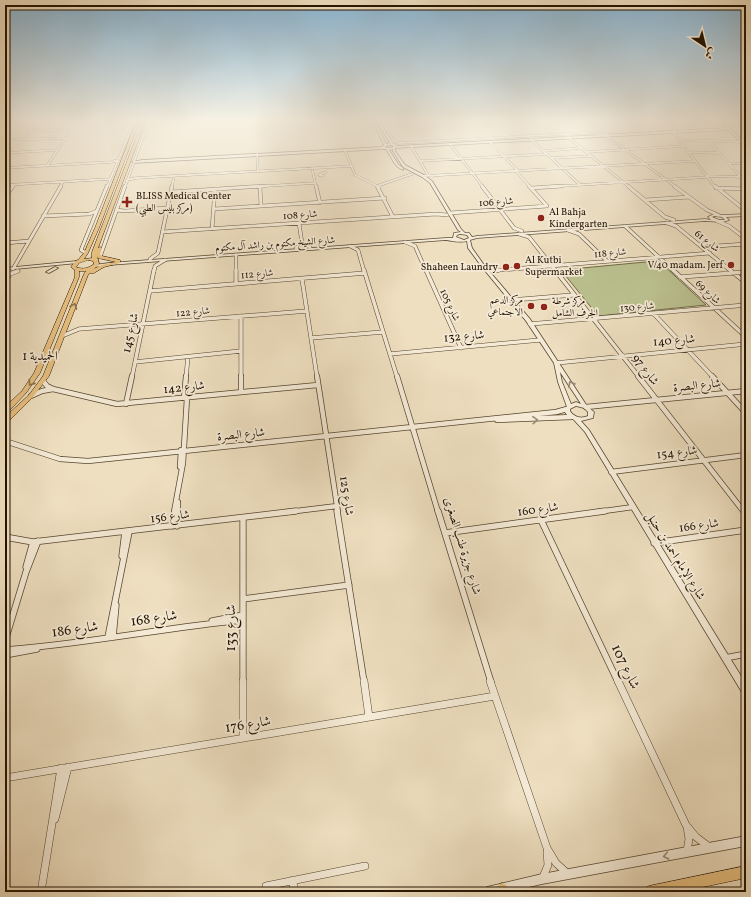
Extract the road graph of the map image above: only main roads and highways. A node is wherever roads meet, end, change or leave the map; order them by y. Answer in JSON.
{"nodes":[{"id":1,"x":123,"y":162,"type":"edge"},
{"id":2,"x":131,"y":162,"type":"edge"},
{"id":3,"x":110,"y":181,"type":"road end"},
{"id":4,"x":114,"y":186,"type":"junction"},
{"id":5,"x":107,"y":202,"type":"junction"},
{"id":6,"x":98,"y":208,"type":"road end"},
{"id":7,"x":114,"y":216,"type":"road end"},
{"id":8,"x":107,"y":220,"type":"junction"},
{"id":9,"x":91,"y":225,"type":"road end"},
{"id":10,"x":97,"y":228,"type":"junction"},
{"id":11,"x":94,"y":234,"type":"junction"},
{"id":12,"x":85,"y":239,"type":"road end"},
{"id":13,"x":97,"y":259,"type":"junction"},
{"id":14,"x":78,"y":262,"type":"junction"},
{"id":15,"x":93,"y":267,"type":"junction"},
{"id":16,"x":76,"y":269,"type":"junction"},
{"id":17,"x":82,"y":286,"type":"junction"},
{"id":18,"x":5,"y":411,"type":"edge"},
{"id":19,"x":5,"y":421,"type":"edge"},
{"id":20,"x":746,"y":872,"type":"edge"},
{"id":21,"x":649,"y":892,"type":"edge"}],
"edges":[{"from":1,"to":4,"type":"main road"},
{"from":2,"to":8,"type":"main road"},
{"from":3,"to":4,"type":"main road"},
{"from":4,"to":5,"type":"main road"},
{"from":5,"to":6,"type":"main road"},
{"from":5,"to":10,"type":"main road"},
{"from":7,"to":8,"type":"main road"},
{"from":8,"to":13,"type":"main road"},
{"from":9,"to":10,"type":"main road"},
{"from":10,"to":11,"type":"main road"},
{"from":11,"to":12,"type":"main road"},
{"from":11,"to":14,"type":"main road"},
{"from":13,"to":14,"type":"main road"},
{"from":13,"to":15,"type":"main road"},
{"from":13,"to":17,"type":"main road"},
{"from":14,"to":16,"type":"main road"},
{"from":15,"to":16,"type":"main road"},
{"from":15,"to":17,"type":"main road"},
{"from":16,"to":18,"type":"main road","one_way":true},
{"from":19,"to":17,"type":"main road","one_way":true},
{"from":20,"to":21,"type":"main road"}]}
